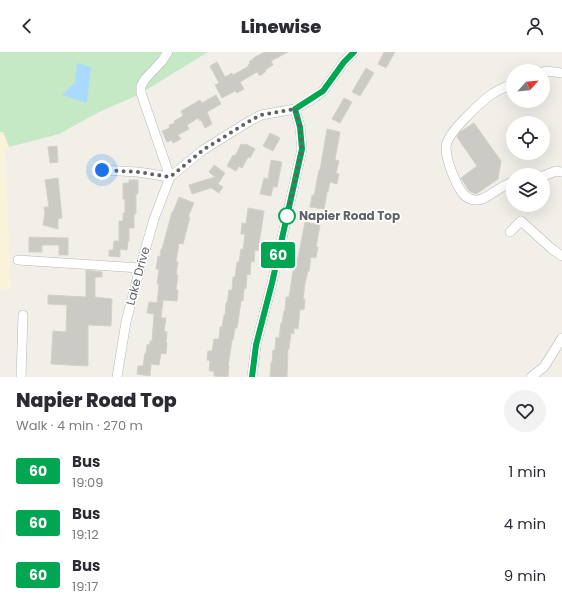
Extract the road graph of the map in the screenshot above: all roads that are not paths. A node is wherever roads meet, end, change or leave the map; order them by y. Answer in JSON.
{"nodes":[{"id":1,"x":168,"y":52,"type":"edge"},
{"id":2,"x":354,"y":52,"type":"edge"},
{"id":3,"x":550,"y":72,"type":"edge"},
{"id":4,"x":562,"y":73,"type":"edge"},
{"id":5,"x":506,"y":88,"type":"edge"},
{"id":6,"x":295,"y":109,"type":"junction"},
{"id":7,"x":102,"y":170,"type":"dead end"},
{"id":8,"x":562,"y":172,"type":"edge"},
{"id":9,"x":550,"y":174,"type":"edge"},
{"id":10,"x":170,"y":177,"type":"junction"},
{"id":11,"x":506,"y":185,"type":"edge"},
{"id":12,"x":510,"y":232,"type":"dead end"},
{"id":13,"x":562,"y":256,"type":"edge"},
{"id":14,"x":18,"y":260,"type":"dead end"},
{"id":15,"x":140,"y":268,"type":"junction"},
{"id":16,"x":23,"y":315,"type":"dead end"},
{"id":17,"x":562,"y":338,"type":"edge"},
{"id":18,"x":21,"y":377,"type":"edge"},
{"id":19,"x":117,"y":377,"type":"edge"},
{"id":20,"x":252,"y":377,"type":"edge"},
{"id":21,"x":532,"y":377,"type":"edge"}],
"edges":[{"from":1,"to":10,"type":"street"},
{"from":2,"to":6,"type":"street"},
{"from":3,"to":4,"type":"street"},
{"from":5,"to":11,"type":"street"},
{"from":6,"to":10,"type":"street","name":"Lake Drive"},
{"from":6,"to":20,"type":"street"},
{"from":7,"to":10,"type":"street"},
{"from":8,"to":9,"type":"street"},
{"from":10,"to":15,"type":"street","name":"Lake Drive"},
{"from":12,"to":13,"type":"street"},
{"from":14,"to":15,"type":"street"},
{"from":15,"to":19,"type":"street","name":"Lake Drive"},
{"from":16,"to":18,"type":"street"},
{"from":17,"to":21,"type":"street"}]}
